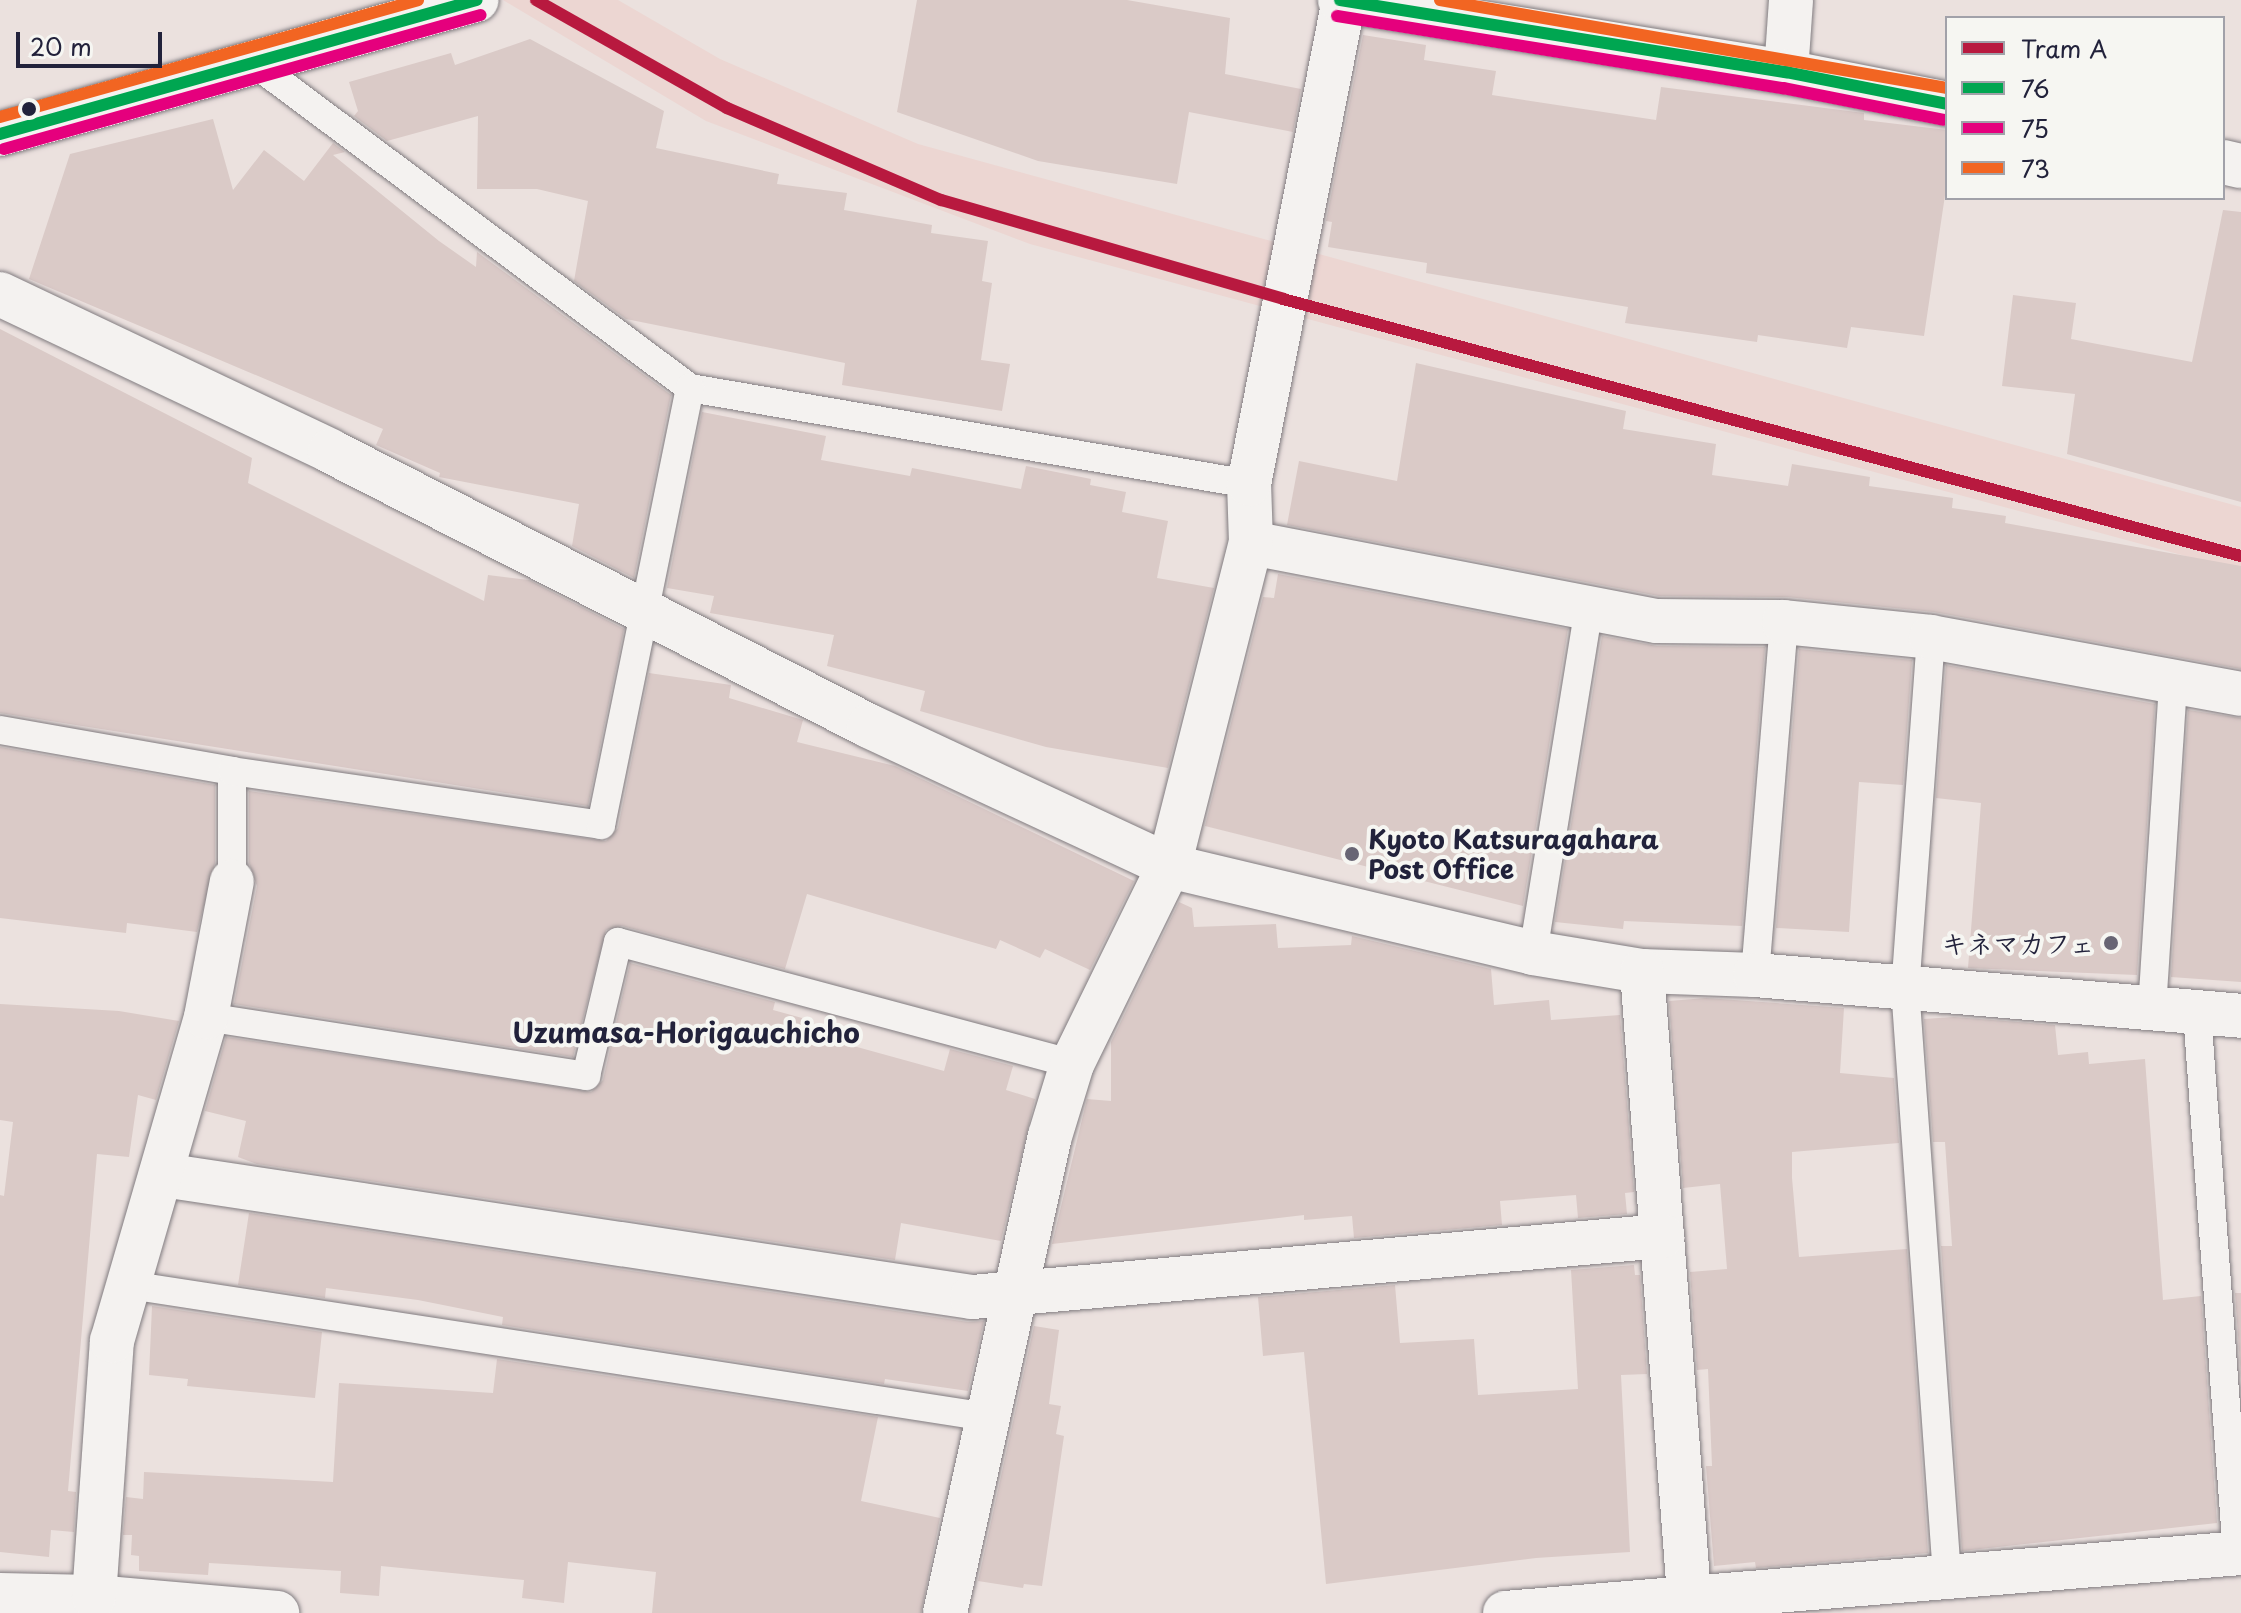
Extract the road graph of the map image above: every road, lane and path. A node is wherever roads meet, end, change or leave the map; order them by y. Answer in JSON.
{"nodes":[{"id":1,"x":477,"y":0,"type":"edge"},
{"id":2,"x":1342,"y":0,"type":"edge"},
{"id":3,"x":1791,"y":0,"type":"edge"},
{"id":4,"x":254,"y":63,"type":"junction"},
{"id":5,"x":1786,"y":72,"type":"junction"},
{"id":6,"x":1945,"y":104,"type":"edge"},
{"id":7,"x":0,"y":134,"type":"edge"},
{"id":8,"x":0,"y":294,"type":"edge"},
{"id":9,"x":690,"y":388,"type":"junction"},
{"id":10,"x":1249,"y":484,"type":"junction"},
{"id":11,"x":1251,"y":543,"type":"junction"},
{"id":12,"x":1589,"y":609,"type":"junction"},
{"id":13,"x":644,"y":611,"type":"junction"},
{"id":14,"x":1784,"y":622,"type":"junction"},
{"id":15,"x":1931,"y":637,"type":"junction"},
{"id":16,"x":2173,"y":683,"type":"junction"},
{"id":17,"x":2241,"y":694,"type":"edge"},
{"id":18,"x":0,"y":730,"type":"edge"},
{"id":19,"x":232,"y":771,"type":"junction"},
{"id":20,"x":1169,"y":866,"type":"junction"},
{"id":21,"x":232,"y":881,"type":"joint"},
{"id":22,"x":1533,"y":953,"type":"junction"},
{"id":23,"x":1642,"y":971,"type":"junction"},
{"id":24,"x":1755,"y":975,"type":"junction"},
{"id":25,"x":1905,"y":987,"type":"junction"},
{"id":26,"x":2152,"y":1009,"type":"junction"},
{"id":27,"x":2197,"y":1013,"type":"junction"},
{"id":28,"x":2241,"y":1016,"type":"edge"},
{"id":29,"x":206,"y":1017,"type":"junction"},
{"id":30,"x":1072,"y":1064,"type":"junction"},
{"id":31,"x":163,"y":1175,"type":"junction"},
{"id":32,"x":1662,"y":1236,"type":"junction"},
{"id":33,"x":129,"y":1285,"type":"junction"},
{"id":34,"x":1018,"y":1294,"type":"junction"},
{"id":35,"x":988,"y":1417,"type":"junction"},
{"id":36,"x":2239,"y":1554,"type":"edge"},
{"id":37,"x":1947,"y":1576,"type":"junction"},
{"id":38,"x":1689,"y":1594,"type":"junction"},
{"id":39,"x":0,"y":1595,"type":"edge"},
{"id":40,"x":94,"y":1597,"type":"junction"},
{"id":41,"x":277,"y":1613,"type":"edge"},
{"id":42,"x":945,"y":1613,"type":"edge"},
{"id":43,"x":1505,"y":1613,"type":"edge"}],
"edges":[{"from":1,"to":4,"type":"street"},
{"from":2,"to":5,"type":"street"},
{"from":2,"to":10,"type":"street"},
{"from":3,"to":5,"type":"street"},
{"from":4,"to":7,"type":"street"},
{"from":4,"to":9,"type":"lane"},
{"from":5,"to":6,"type":"street"},
{"from":8,"to":13,"type":"street"},
{"from":9,"to":10,"type":"lane"},
{"from":9,"to":13,"type":"lane"},
{"from":10,"to":11,"type":"street"},
{"from":11,"to":12,"type":"street"},
{"from":11,"to":20,"type":"street"},
{"from":12,"to":14,"type":"street"},
{"from":12,"to":22,"type":"lane"},
{"from":13,"to":19,"type":"lane"},
{"from":13,"to":20,"type":"street"},
{"from":14,"to":15,"type":"street"},
{"from":14,"to":24,"type":"lane"},
{"from":15,"to":16,"type":"street"},
{"from":15,"to":25,"type":"lane"},
{"from":16,"to":17,"type":"street"},
{"from":16,"to":26,"type":"lane"},
{"from":18,"to":19,"type":"lane"},
{"from":19,"to":21,"type":"lane"},
{"from":20,"to":22,"type":"street"},
{"from":20,"to":30,"type":"street"},
{"from":21,"to":29,"type":"street"},
{"from":22,"to":23,"type":"street"},
{"from":23,"to":24,"type":"street"},
{"from":23,"to":32,"type":"street"},
{"from":24,"to":25,"type":"street"},
{"from":25,"to":26,"type":"street"},
{"from":25,"to":37,"type":"lane"},
{"from":26,"to":27,"type":"street"},
{"from":27,"to":28,"type":"street"},
{"from":27,"to":36,"type":"lane"},
{"from":29,"to":30,"type":"lane"},
{"from":29,"to":31,"type":"street"},
{"from":30,"to":34,"type":"street"},
{"from":31,"to":33,"type":"street"},
{"from":31,"to":34,"type":"street"},
{"from":32,"to":34,"type":"street"},
{"from":32,"to":38,"type":"street"},
{"from":33,"to":35,"type":"lane"},
{"from":33,"to":40,"type":"street"},
{"from":34,"to":35,"type":"street"},
{"from":35,"to":42,"type":"street"},
{"from":36,"to":37,"type":"street"},
{"from":37,"to":38,"type":"street"},
{"from":38,"to":43,"type":"street"},
{"from":39,"to":40,"type":"street"},
{"from":40,"to":41,"type":"street"}]}
